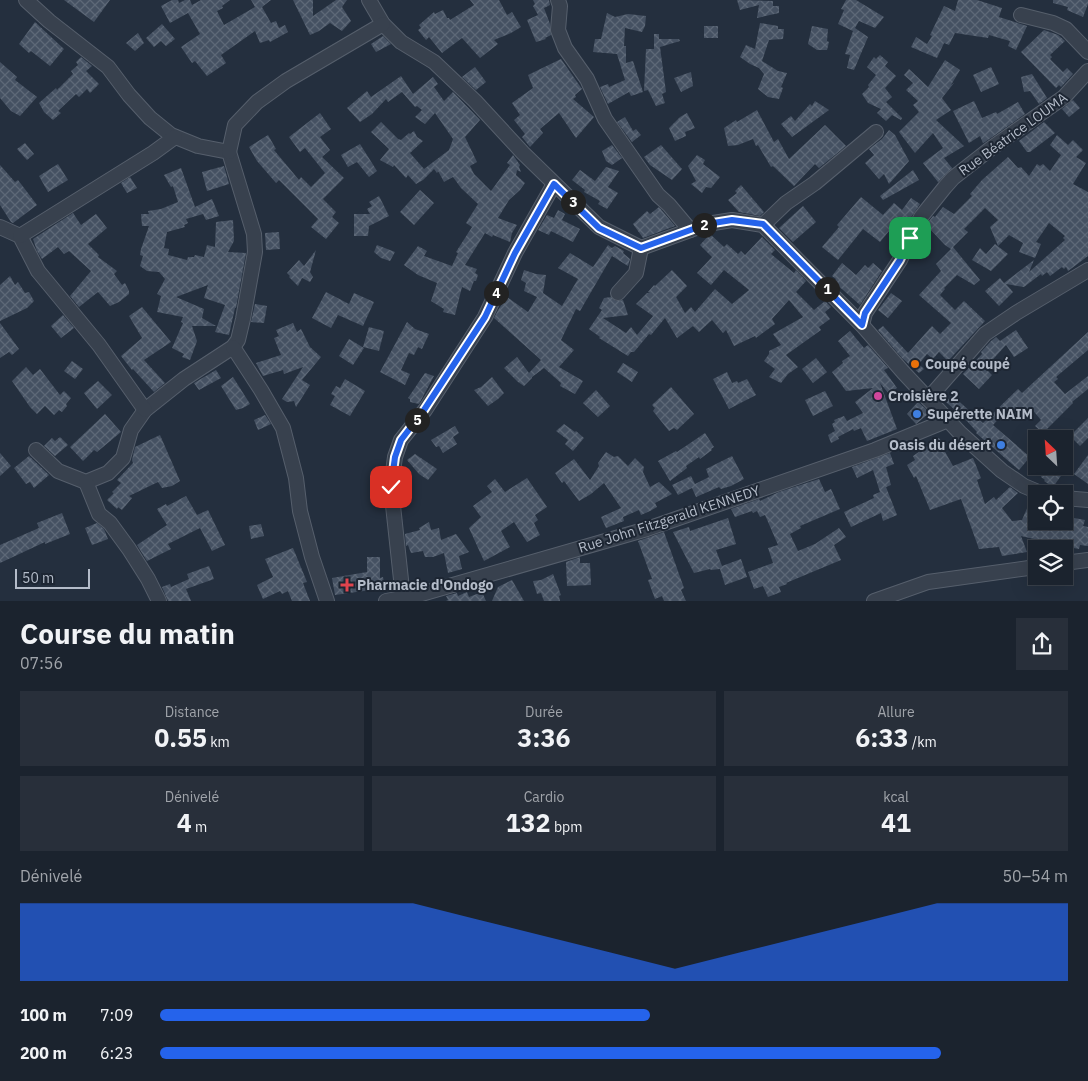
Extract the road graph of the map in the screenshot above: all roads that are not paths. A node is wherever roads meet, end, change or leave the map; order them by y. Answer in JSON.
{"nodes":[{"id":1,"x":26,"y":0,"type":"edge"},
{"id":2,"x":369,"y":0,"type":"edge"},
{"id":3,"x":558,"y":0,"type":"edge"},
{"id":4,"x":1022,"y":15,"type":"dead end"},
{"id":5,"x":382,"y":24,"type":"junction"},
{"id":6,"x":1088,"y":52,"type":"edge"},
{"id":7,"x":1088,"y":71,"type":"edge"},
{"id":8,"x":876,"y":132,"type":"dead end"},
{"id":9,"x":175,"y":137,"type":"junction"},
{"id":10,"x":230,"y":152,"type":"junction"},
{"id":11,"x":554,"y":184,"type":"junction"},
{"id":12,"x":763,"y":224,"type":"junction"},
{"id":13,"x":0,"y":227,"type":"edge"},
{"id":14,"x":690,"y":230,"type":"junction"},
{"id":15,"x":20,"y":236,"type":"junction"},
{"id":16,"x":641,"y":248,"type":"junction"},
{"id":17,"x":1088,"y":270,"type":"edge"},
{"id":18,"x":618,"y":293,"type":"dead end"},
{"id":19,"x":862,"y":325,"type":"junction"},
{"id":20,"x":233,"y":347,"type":"junction"},
{"id":21,"x":928,"y":399,"type":"junction"},
{"id":22,"x":145,"y":410,"type":"junction"},
{"id":23,"x":948,"y":420,"type":"junction"},
{"id":24,"x":36,"y":450,"type":"dead end"},
{"id":25,"x":86,"y":482,"type":"junction"},
{"id":26,"x":1028,"y":488,"type":"edge"},
{"id":27,"x":1073,"y":499,"type":"edge"},
{"id":28,"x":1088,"y":500,"type":"edge"},
{"id":29,"x":1088,"y":560,"type":"edge"},
{"id":30,"x":1073,"y":562,"type":"edge"},
{"id":31,"x":1028,"y":568,"type":"edge"},
{"id":32,"x":438,"y":596,"type":"edge"},
{"id":33,"x":403,"y":598,"type":"junction"},
{"id":34,"x":158,"y":601,"type":"edge"},
{"id":35,"x":327,"y":601,"type":"edge"},
{"id":36,"x":386,"y":601,"type":"edge"},
{"id":37,"x":874,"y":601,"type":"edge"}],
"edges":[{"from":1,"to":9,"type":"street"},
{"from":2,"to":5,"type":"street"},
{"from":3,"to":14,"type":"street"},
{"from":4,"to":6,"type":"street"},
{"from":5,"to":10,"type":"street"},
{"from":5,"to":11,"type":"street"},
{"from":7,"to":19,"type":"street","name":"Rue Béatrice LOUMA"},
{"from":8,"to":12,"type":"street"},
{"from":9,"to":10,"type":"street"},
{"from":9,"to":15,"type":"street"},
{"from":10,"to":20,"type":"street"},
{"from":11,"to":16,"type":"street"},
{"from":11,"to":33,"type":"street"},
{"from":12,"to":14,"type":"street"},
{"from":12,"to":19,"type":"street"},
{"from":13,"to":15,"type":"street"},
{"from":14,"to":16,"type":"street"},
{"from":15,"to":22,"type":"street"},
{"from":16,"to":18,"type":"street"},
{"from":17,"to":21,"type":"street"},
{"from":19,"to":21,"type":"street"},
{"from":20,"to":22,"type":"street"},
{"from":20,"to":35,"type":"street"},
{"from":21,"to":23,"type":"street"},
{"from":22,"to":25,"type":"street"},
{"from":23,"to":26,"type":"street"},
{"from":23,"to":32,"type":"street","name":"Rue John Fitzgerald KENNEDY"},
{"from":24,"to":25,"type":"street"},
{"from":25,"to":34,"type":"street"},
{"from":27,"to":28,"type":"street"},
{"from":29,"to":30,"type":"street"},
{"from":31,"to":37,"type":"street"},
{"from":32,"to":33,"type":"street","name":"Rue John Fitzgerald KENNEDY"},
{"from":33,"to":36,"type":"street","name":"Rue John Fitzgerald KENNEDY"}]}
